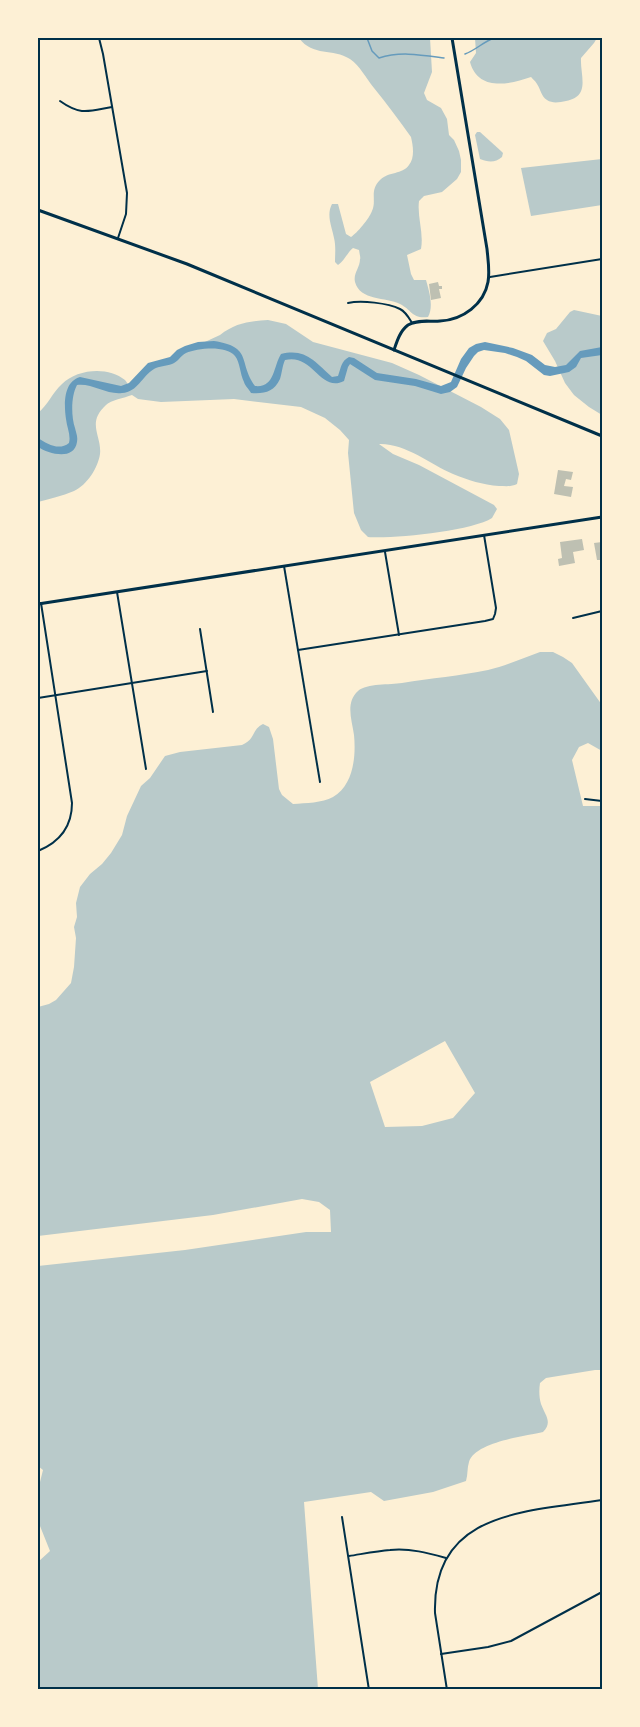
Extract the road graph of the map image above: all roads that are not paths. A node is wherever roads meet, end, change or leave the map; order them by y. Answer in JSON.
{"nodes":[{"id":1,"x":99,"y":38,"type":"edge"},
{"id":2,"x":452,"y":38,"type":"edge"},
{"id":3,"x":60,"y":101,"type":"dead end"},
{"id":4,"x":112,"y":107,"type":"junction"},
{"id":5,"x":38,"y":210,"type":"edge"},
{"id":6,"x":118,"y":238,"type":"junction"},
{"id":7,"x":603,"y":259,"type":"edge"},
{"id":8,"x":489,"y":277,"type":"junction"},
{"id":9,"x":348,"y":303,"type":"dead end"},
{"id":10,"x":412,"y":323,"type":"junction"},
{"id":11,"x":394,"y":350,"type":"junction"},
{"id":12,"x":603,"y":436,"type":"edge"},
{"id":13,"x":603,"y":517,"type":"edge"},
{"id":14,"x":484,"y":535,"type":"junction"},
{"id":15,"x":385,"y":550,"type":"junction"},
{"id":16,"x":284,"y":566,"type":"junction"},
{"id":17,"x":117,"y":592,"type":"junction"},
{"id":18,"x":39,"y":603,"type":"edge"},
{"id":19,"x":603,"y":611,"type":"edge"},
{"id":20,"x":573,"y":618,"type":"dead end"},
{"id":21,"x":200,"y":629,"type":"dead end"},
{"id":22,"x":399,"y":635,"type":"junction"},
{"id":23,"x":298,"y":651,"type":"junction"},
{"id":24,"x":207,"y":671,"type":"junction"},
{"id":25,"x":132,"y":683,"type":"junction"},
{"id":26,"x":55,"y":695,"type":"junction"},
{"id":27,"x":38,"y":698,"type":"edge"},
{"id":28,"x":213,"y":712,"type":"dead end"},
{"id":29,"x":146,"y":769,"type":"dead end"},
{"id":30,"x":320,"y":782,"type":"dead end"},
{"id":31,"x":585,"y":800,"type":"dead end"},
{"id":32,"x":603,"y":801,"type":"edge"},
{"id":33,"x":38,"y":850,"type":"edge"},
{"id":34,"x":603,"y":1500,"type":"edge"},
{"id":35,"x":342,"y":1517,"type":"dead end"},
{"id":36,"x":348,"y":1557,"type":"junction"},
{"id":37,"x":446,"y":1558,"type":"junction"},
{"id":38,"x":603,"y":1592,"type":"edge"},
{"id":39,"x":441,"y":1654,"type":"junction"},
{"id":40,"x":369,"y":1689,"type":"edge"},
{"id":41,"x":447,"y":1689,"type":"edge"}],
"edges":[{"from":1,"to":4,"type":"street"},
{"from":2,"to":8,"type":"street"},
{"from":3,"to":4,"type":"street"},
{"from":4,"to":6,"type":"street"},
{"from":5,"to":6,"type":"street"},
{"from":6,"to":11,"type":"street"},
{"from":7,"to":8,"type":"street"},
{"from":8,"to":10,"type":"street"},
{"from":9,"to":10,"type":"street"},
{"from":10,"to":11,"type":"street"},
{"from":11,"to":12,"type":"street"},
{"from":13,"to":14,"type":"street"},
{"from":14,"to":15,"type":"street"},
{"from":14,"to":22,"type":"street"},
{"from":15,"to":16,"type":"street"},
{"from":15,"to":22,"type":"street"},
{"from":16,"to":17,"type":"street"},
{"from":16,"to":23,"type":"street"},
{"from":17,"to":18,"type":"street"},
{"from":17,"to":25,"type":"street"},
{"from":18,"to":26,"type":"street"},
{"from":19,"to":20,"type":"street"},
{"from":21,"to":24,"type":"street"},
{"from":22,"to":23,"type":"street"},
{"from":23,"to":30,"type":"street"},
{"from":24,"to":25,"type":"street"},
{"from":24,"to":28,"type":"street"},
{"from":25,"to":26,"type":"street"},
{"from":25,"to":29,"type":"street"},
{"from":26,"to":27,"type":"street"},
{"from":26,"to":33,"type":"street"},
{"from":31,"to":32,"type":"street"},
{"from":34,"to":37,"type":"street"},
{"from":35,"to":36,"type":"street"},
{"from":36,"to":37,"type":"street"},
{"from":36,"to":40,"type":"street"},
{"from":37,"to":39,"type":"street"},
{"from":38,"to":39,"type":"street"},
{"from":39,"to":41,"type":"street"}]}
